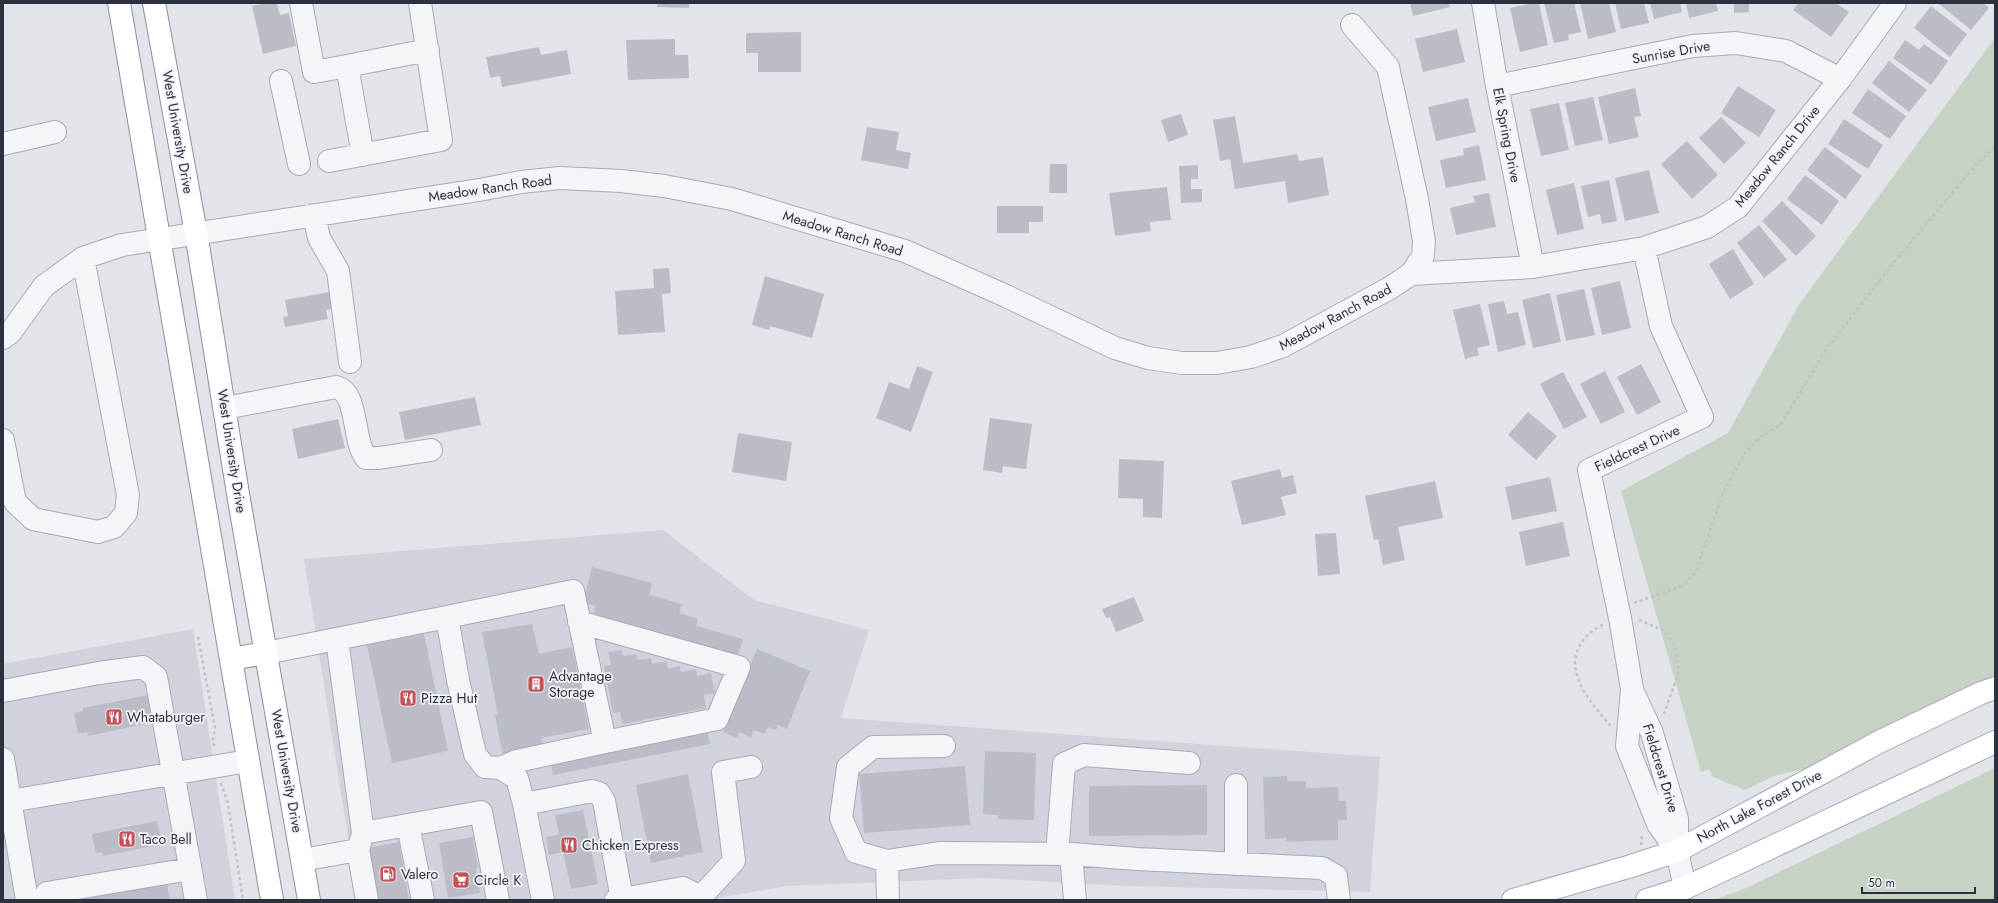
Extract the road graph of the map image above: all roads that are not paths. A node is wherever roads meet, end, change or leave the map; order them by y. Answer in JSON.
{"nodes":[{"id":1,"x":119,"y":3,"type":"edge"},
{"id":2,"x":154,"y":3,"type":"edge"},
{"id":3,"x":301,"y":3,"type":"edge"},
{"id":4,"x":420,"y":3,"type":"edge"},
{"id":5,"x":1483,"y":3,"type":"edge"},
{"id":6,"x":1895,"y":3,"type":"edge"},
{"id":7,"x":1352,"y":25,"type":"dead end"},
{"id":8,"x":428,"y":50,"type":"junction"},
{"id":9,"x":347,"y":66,"type":"junction"},
{"id":10,"x":1840,"y":79,"type":"junction"},
{"id":11,"x":281,"y":81,"type":"dead end"},
{"id":12,"x":1497,"y":86,"type":"junction"},
{"id":13,"x":55,"y":132,"type":"dead end"},
{"id":14,"x":3,"y":144,"type":"edge"},
{"id":15,"x":363,"y":155,"type":"junction"},
{"id":16,"x":329,"y":161,"type":"dead end"},
{"id":17,"x":299,"y":164,"type":"dead end"},
{"id":18,"x":314,"y":215,"type":"junction"},
{"id":19,"x":196,"y":233,"type":"junction"},
{"id":20,"x":159,"y":239,"type":"junction"},
{"id":21,"x":1644,"y":248,"type":"junction"},
{"id":22,"x":83,"y":258,"type":"junction"},
{"id":23,"x":1533,"y":267,"type":"junction"},
{"id":24,"x":1411,"y":274,"type":"junction"},
{"id":25,"x":3,"y":338,"type":"edge"},
{"id":26,"x":350,"y":362,"type":"dead end"},
{"id":27,"x":225,"y":408,"type":"junction"},
{"id":28,"x":3,"y":440,"type":"edge"},
{"id":29,"x":431,"y":450,"type":"dead end"},
{"id":30,"x":446,"y":616,"type":"junction"},
{"id":31,"x":579,"y":622,"type":"junction"},
{"id":32,"x":337,"y":639,"type":"junction"},
{"id":33,"x":266,"y":653,"type":"junction"},
{"id":34,"x":230,"y":659,"type":"junction"},
{"id":35,"x":1995,"y":688,"type":"edge"},
{"id":36,"x":3,"y":691,"type":"edge"},
{"id":37,"x":605,"y":742,"type":"junction"},
{"id":38,"x":1995,"y":742,"type":"edge"},
{"id":39,"x":944,"y":746,"type":"dead end"},
{"id":40,"x":3,"y":759,"type":"edge"},
{"id":41,"x":248,"y":761,"type":"junction"},
{"id":42,"x":1189,"y":763,"type":"dead end"},
{"id":43,"x":751,"y":767,"type":"dead end"},
{"id":44,"x":500,"y":768,"type":"junction"},
{"id":45,"x":174,"y":773,"type":"junction"},
{"id":46,"x":1236,"y":785,"type":"dead end"},
{"id":47,"x":10,"y":801,"type":"junction"},
{"id":48,"x":524,"y":804,"type":"junction"},
{"id":49,"x":408,"y":824,"type":"junction"},
{"id":50,"x":360,"y":841,"type":"junction"},
{"id":51,"x":1677,"y":851,"type":"junction"},
{"id":52,"x":1064,"y":854,"type":"junction"},
{"id":53,"x":302,"y":860,"type":"junction"},
{"id":54,"x":887,"y":861,"type":"junction"},
{"id":55,"x":1236,"y":864,"type":"junction"},
{"id":56,"x":190,"y":869,"type":"junction"},
{"id":57,"x":1685,"y":888,"type":"junction"},
{"id":58,"x":37,"y":897,"type":"edge"},
{"id":59,"x":619,"y":899,"type":"edge"},
{"id":60,"x":701,"y":899,"type":"edge"},
{"id":61,"x":196,"y":900,"type":"edge"},
{"id":62,"x":272,"y":900,"type":"edge"},
{"id":63,"x":309,"y":900,"type":"edge"},
{"id":64,"x":367,"y":900,"type":"edge"},
{"id":65,"x":423,"y":900,"type":"edge"},
{"id":66,"x":498,"y":900,"type":"edge"},
{"id":67,"x":543,"y":900,"type":"edge"},
{"id":68,"x":888,"y":900,"type":"edge"},
{"id":69,"x":1075,"y":900,"type":"edge"},
{"id":70,"x":1339,"y":900,"type":"edge"},
{"id":71,"x":1513,"y":900,"type":"edge"},
{"id":72,"x":1647,"y":900,"type":"edge"}],
"edges":[{"from":1,"to":20,"type":"main road"},
{"from":2,"to":19,"type":"main road","name":"West University Drive"},
{"from":3,"to":9,"type":"street"},
{"from":4,"to":8,"type":"street"},
{"from":5,"to":12,"type":"street","name":"Elk Spring Drive"},
{"from":6,"to":10,"type":"street","name":"Meadow Ranch Drive"},
{"from":7,"to":24,"type":"street","name":"Meadow Ranch Road"},
{"from":8,"to":9,"type":"street"},
{"from":8,"to":15,"type":"street"},
{"from":9,"to":15,"type":"street"},
{"from":10,"to":12,"type":"street","name":"Sunrise Drive"},
{"from":10,"to":21,"type":"street","name":"Meadow Ranch Drive"},
{"from":11,"to":17,"type":"street"},
{"from":12,"to":23,"type":"street","name":"Elk Spring Drive"},
{"from":13,"to":14,"type":"street"},
{"from":15,"to":16,"type":"street"},
{"from":18,"to":19,"type":"street","name":"Meadow Ranch Road"},
{"from":18,"to":24,"type":"street","name":"Meadow Ranch Road"},
{"from":18,"to":26,"type":"street"},
{"from":19,"to":20,"type":"street","name":"Meadow Ranch Road"},
{"from":19,"to":27,"type":"main road","name":"West University Drive"},
{"from":20,"to":22,"type":"street","name":"Meadow Ranch Road"},
{"from":20,"to":34,"type":"main road"},
{"from":21,"to":23,"type":"street","name":"Meadow Ranch Drive"},
{"from":21,"to":51,"type":"street","name":"Fieldcrest Drive"},
{"from":22,"to":25,"type":"street","name":"Meadow Ranch Road"},
{"from":22,"to":28,"type":"street"},
{"from":23,"to":24,"type":"street","name":"Meadow Ranch Drive"},
{"from":27,"to":29,"type":"street"},
{"from":27,"to":33,"type":"main road","name":"West University Drive"},
{"from":30,"to":31,"type":"street"},
{"from":30,"to":32,"type":"street"},
{"from":30,"to":44,"type":"street"},
{"from":31,"to":37,"type":"street"},
{"from":31,"to":37,"type":"street"},
{"from":32,"to":33,"type":"street"},
{"from":32,"to":50,"type":"street"},
{"from":33,"to":34,"type":"main road"},
{"from":33,"to":53,"type":"main road","name":"West University Drive"},
{"from":34,"to":41,"type":"main road"},
{"from":35,"to":51,"type":"main road","name":"North Lake Forest Drive"},
{"from":36,"to":45,"type":"street"},
{"from":37,"to":44,"type":"street"},
{"from":38,"to":57,"type":"main road"},
{"from":39,"to":54,"type":"street"},
{"from":40,"to":47,"type":"street"},
{"from":41,"to":45,"type":"street"},
{"from":41,"to":62,"type":"main road"},
{"from":42,"to":52,"type":"street"},
{"from":43,"to":60,"type":"street"},
{"from":44,"to":48,"type":"street"},
{"from":45,"to":47,"type":"street"},
{"from":45,"to":56,"type":"street"},
{"from":46,"to":55,"type":"street"},
{"from":47,"to":58,"type":"street"},
{"from":48,"to":59,"type":"street"},
{"from":48,"to":67,"type":"street"},
{"from":49,"to":50,"type":"street"},
{"from":49,"to":65,"type":"street"},
{"from":49,"to":66,"type":"street"},
{"from":50,"to":53,"type":"street"},
{"from":50,"to":64,"type":"street"},
{"from":51,"to":57,"type":"street","name":"Fieldcrest Drive"},
{"from":51,"to":71,"type":"main road","name":"North Lake Forest Drive"},
{"from":52,"to":54,"type":"street"},
{"from":52,"to":55,"type":"street"},
{"from":52,"to":69,"type":"street"},
{"from":53,"to":63,"type":"main road","name":"West University Drive"},
{"from":54,"to":68,"type":"street"},
{"from":55,"to":70,"type":"street"},
{"from":56,"to":58,"type":"street"},
{"from":56,"to":61,"type":"street"},
{"from":57,"to":72,"type":"main road"},
{"from":59,"to":60,"type":"street"}]}
